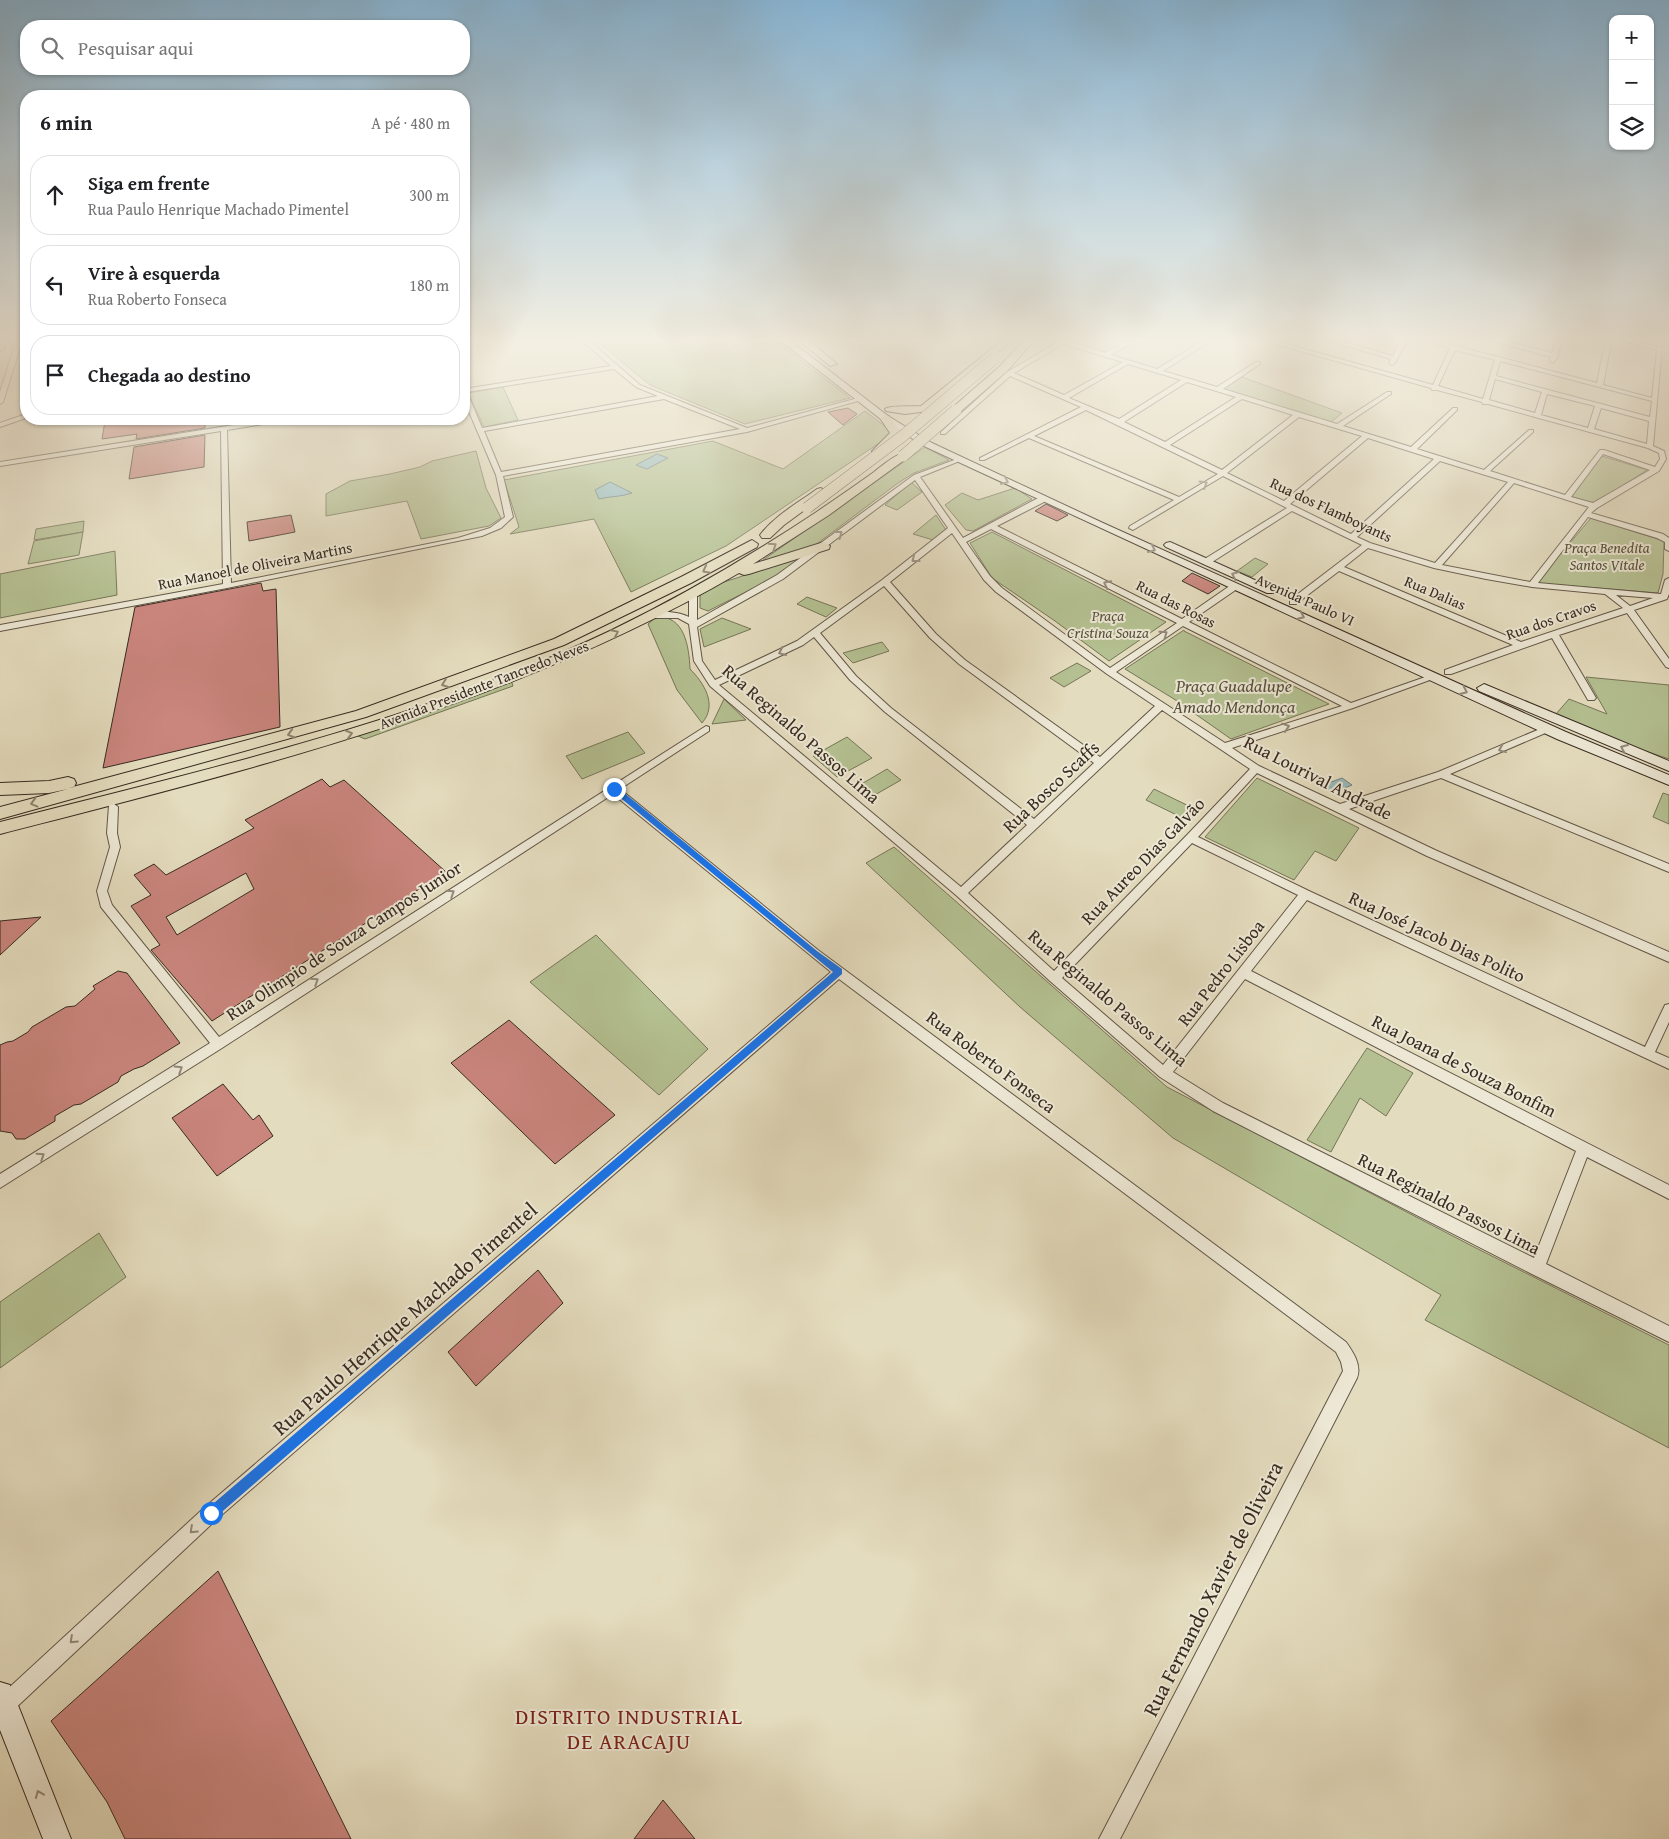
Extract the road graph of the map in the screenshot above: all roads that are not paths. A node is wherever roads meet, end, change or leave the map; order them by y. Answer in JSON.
{"nodes":[{"id":1,"x":477,"y":424,"type":"edge"},
{"id":2,"x":514,"y":424,"type":"edge"},
{"id":3,"x":731,"y":424,"type":"edge"},
{"id":4,"x":771,"y":424,"type":"edge"},
{"id":5,"x":892,"y":424,"type":"edge"},
{"id":6,"x":910,"y":424,"type":"edge"},
{"id":7,"x":919,"y":424,"type":"edge"},
{"id":8,"x":940,"y":424,"type":"edge"},
{"id":9,"x":952,"y":424,"type":"edge"},
{"id":10,"x":1053,"y":424,"type":"edge"},
{"id":11,"x":1123,"y":424,"type":"edge"},
{"id":12,"x":1198,"y":424,"type":"edge"},
{"id":13,"x":1286,"y":424,"type":"edge"},
{"id":14,"x":1327,"y":424,"type":"edge"},
{"id":15,"x":1342,"y":424,"type":"edge"},
{"id":16,"x":1440,"y":424,"type":"edge"},
{"id":17,"x":1563,"y":424,"type":"edge"},
{"id":18,"x":1592,"y":424,"type":"edge"},
{"id":19,"x":1653,"y":424,"type":"edge"},
{"id":20,"x":243,"y":425,"type":"edge"},
{"id":21,"x":1337,"y":427,"type":"junction"},
{"id":22,"x":224,"y":428,"type":"junction"},
{"id":23,"x":480,"y":430,"type":"junction"},
{"id":24,"x":747,"y":430,"type":"junction"},
{"id":25,"x":1531,"y":431,"type":"dead end"},
{"id":26,"x":1590,"y":431,"type":"junction"},
{"id":27,"x":1029,"y":436,"type":"junction"},
{"id":28,"x":1366,"y":436,"type":"junction"},
{"id":29,"x":936,"y":439,"type":"junction"},
{"id":30,"x":1166,"y":444,"type":"junction"},
{"id":31,"x":1650,"y":447,"type":"junction"},
{"id":32,"x":1412,"y":450,"type":"junction"},
{"id":33,"x":1439,"y":458,"type":"junction"},
{"id":34,"x":982,"y":459,"type":"junction"},
{"id":35,"x":960,"y":460,"type":"junction"},
{"id":36,"x":0,"y":464,"type":"edge"},
{"id":37,"x":1656,"y":470,"type":"junction"},
{"id":38,"x":1484,"y":472,"type":"junction"},
{"id":39,"x":1222,"y":474,"type":"junction"},
{"id":40,"x":499,"y":475,"type":"junction"},
{"id":41,"x":916,"y":476,"type":"junction"},
{"id":42,"x":1512,"y":481,"type":"junction"},
{"id":43,"x":1566,"y":498,"type":"junction"},
{"id":44,"x":1043,"y":499,"type":"junction"},
{"id":45,"x":1179,"y":500,"type":"junction"},
{"id":46,"x":1288,"y":506,"type":"junction"},
{"id":47,"x":1594,"y":506,"type":"junction"},
{"id":48,"x":807,"y":508,"type":"joint"},
{"id":49,"x":1586,"y":514,"type":"junction"},
{"id":50,"x":990,"y":526,"type":"junction"},
{"id":51,"x":953,"y":528,"type":"junction"},
{"id":52,"x":1133,"y":528,"type":"junction"},
{"id":53,"x":766,"y":535,"type":"junction"},
{"id":54,"x":1354,"y":536,"type":"junction"},
{"id":55,"x":962,"y":541,"type":"junction"},
{"id":56,"x":1367,"y":544,"type":"junction"},
{"id":57,"x":824,"y":546,"type":"junction"},
{"id":58,"x":1669,"y":549,"type":"edge"},
{"id":59,"x":1206,"y":562,"type":"junction"},
{"id":60,"x":1438,"y":566,"type":"junction"},
{"id":61,"x":1337,"y":567,"type":"junction"},
{"id":62,"x":724,"y":577,"type":"junction"},
{"id":63,"x":1669,"y":580,"type":"edge"},
{"id":64,"x":885,"y":582,"type":"junction"},
{"id":65,"x":1532,"y":585,"type":"junction"},
{"id":66,"x":227,"y":586,"type":"junction"},
{"id":67,"x":1234,"y":587,"type":"junction"},
{"id":68,"x":1607,"y":592,"type":"junction"},
{"id":69,"x":693,"y":594,"type":"junction"},
{"id":70,"x":1664,"y":597,"type":"junction"},
{"id":71,"x":1293,"y":602,"type":"junction"},
{"id":72,"x":1629,"y":609,"type":"junction"},
{"id":73,"x":653,"y":615,"type":"junction"},
{"id":74,"x":1182,"y":622,"type":"junction"},
{"id":75,"x":694,"y":624,"type":"junction"},
{"id":76,"x":0,"y":628,"type":"edge"},
{"id":77,"x":815,"y":633,"type":"junction"},
{"id":78,"x":1554,"y":634,"type":"junction"},
{"id":79,"x":1521,"y":645,"type":"junction"},
{"id":80,"x":1669,"y":665,"type":"edge"},
{"id":81,"x":1110,"y":672,"type":"junction"},
{"id":82,"x":1448,"y":672,"type":"junction"},
{"id":83,"x":1434,"y":677,"type":"junction"},
{"id":84,"x":713,"y":684,"type":"junction"},
{"id":85,"x":1591,"y":698,"type":"dead end"},
{"id":86,"x":1162,"y":705,"type":"junction"},
{"id":87,"x":1350,"y":706,"type":"junction"},
{"id":88,"x":706,"y":729,"type":"dead end"},
{"id":89,"x":1547,"y":729,"type":"junction"},
{"id":90,"x":314,"y":744,"type":"junction"},
{"id":91,"x":1223,"y":747,"type":"junction"},
{"id":92,"x":200,"y":759,"type":"junction"},
{"id":93,"x":1101,"y":763,"type":"junction"},
{"id":94,"x":1622,"y":763,"type":"junction"},
{"id":95,"x":1669,"y":766,"type":"edge"},
{"id":96,"x":1256,"y":768,"type":"junction"},
{"id":97,"x":1441,"y":774,"type":"junction"},
{"id":98,"x":1669,"y":780,"type":"edge"},
{"id":99,"x":1669,"y":785,"type":"edge"},
{"id":100,"x":49,"y":787,"type":"junction"},
{"id":101,"x":0,"y":789,"type":"edge"},
{"id":102,"x":614,"y":789,"type":"junction"},
{"id":103,"x":0,"y":799,"type":"edge"},
{"id":104,"x":112,"y":807,"type":"junction"},
{"id":105,"x":1340,"y":808,"type":"junction"},
{"id":106,"x":0,"y":813,"type":"edge"},
{"id":107,"x":1034,"y":825,"type":"junction"},
{"id":108,"x":2,"y":836,"type":"edge"},
{"id":109,"x":1191,"y":838,"type":"junction"},
{"id":110,"x":1669,"y":868,"type":"edge"},
{"id":111,"x":961,"y":893,"type":"junction"},
{"id":112,"x":1304,"y":894,"type":"junction"},
{"id":113,"x":1669,"y":957,"type":"edge"},
{"id":114,"x":839,"y":972,"type":"junction"},
{"id":115,"x":1243,"y":972,"type":"junction"},
{"id":116,"x":1054,"y":978,"type":"junction"},
{"id":117,"x":1669,"y":1009,"type":"edge"},
{"id":118,"x":218,"y":1044,"type":"junction"},
{"id":119,"x":1648,"y":1054,"type":"junction"},
{"id":120,"x":1669,"y":1064,"type":"edge"},
{"id":121,"x":1164,"y":1073,"type":"junction"},
{"id":122,"x":1584,"y":1147,"type":"junction"},
{"id":123,"x":0,"y":1182,"type":"edge"},
{"id":124,"x":1669,"y":1192,"type":"edge"},
{"id":125,"x":1537,"y":1269,"type":"junction"},
{"id":126,"x":1669,"y":1334,"type":"edge"},
{"id":127,"x":1348,"y":1359,"type":"joint"},
{"id":128,"x":1,"y":1703,"type":"edge"},
{"id":129,"x":57,"y":1839,"type":"edge"},
{"id":130,"x":1109,"y":1839,"type":"edge"}],
"edges":[{"from":1,"to":23,"type":"street"},
{"from":2,"to":23,"type":"street"},
{"from":3,"to":24,"type":"street"},
{"from":4,"to":24,"type":"street"},
{"from":5,"to":53,"type":"main road"},
{"from":6,"to":29,"type":"main road"},
{"from":7,"to":48,"type":"main road","name":"Avenida Presidente Tancredo Neves","bridge":true},
{"from":62,"to":8,"type":"main road","name":"Avenida Presidente Tancredo Neves","one_way":true,"bridge":true},
{"from":9,"to":29,"type":"street"},
{"from":10,"to":27,"type":"street"},
{"from":11,"to":30,"type":"street","name":"Rua dos Flamboyants"},
{"from":12,"to":30,"type":"street"},
{"from":13,"to":39,"type":"street"},
{"from":14,"to":21,"type":"street"},
{"from":15,"to":21,"type":"street"},
{"from":16,"to":32,"type":"street"},
{"from":17,"to":26,"type":"street"},
{"from":18,"to":26,"type":"street"},
{"from":19,"to":31,"type":"street"},
{"from":20,"to":22,"type":"street"},
{"from":21,"to":28,"type":"street"},
{"from":22,"to":36,"type":"street"},
{"from":22,"to":66,"type":"street"},
{"from":23,"to":40,"type":"street"},
{"from":24,"to":40,"type":"street"},
{"from":25,"to":38,"type":"street"},
{"from":26,"to":31,"type":"street"},
{"from":27,"to":34,"type":"street"},
{"from":27,"to":45,"type":"street"},
{"from":28,"to":32,"type":"street"},
{"from":28,"to":46,"type":"street"},
{"from":29,"to":34,"type":"main road","name":"Avenida Paulo VI"},
{"from":29,"to":35,"type":"main road","name":"Avenida Paulo VI"},
{"from":30,"to":39,"type":"street","name":"Rua dos Flamboyants"},
{"from":31,"to":37,"type":"street"},
{"from":32,"to":33,"type":"street"},
{"from":33,"to":38,"type":"street"},
{"from":33,"to":54,"type":"street"},
{"from":34,"to":52,"type":"main road","name":"Avenida Paulo VI"},
{"from":35,"to":41,"type":"street"},
{"from":35,"to":44,"type":"main road","name":"Avenida Paulo VI","one_way":true},
{"from":37,"to":43,"type":"street"},
{"from":37,"to":47,"type":"street"},
{"from":38,"to":42,"type":"street"},
{"from":45,"to":39,"type":"street","one_way":true},
{"from":39,"to":46,"type":"street","name":"Rua dos Flamboyants"},
{"from":40,"to":66,"type":"street","name":"Rua Manoel de Oliveira Martins"},
{"from":41,"to":51,"type":"street","name":"Rua Lourival Andrade"},
{"from":57,"to":41,"type":"street","one_way":true},
{"from":42,"to":43,"type":"street"},
{"from":42,"to":60,"type":"street"},
{"from":43,"to":47,"type":"street"},
{"from":44,"to":50,"type":"street"},
{"from":44,"to":67,"type":"main road","name":"Avenida Paulo VI","one_way":true},
{"from":45,"to":52,"type":"street"},
{"from":46,"to":54,"type":"street","name":"Rua dos Flamboyants"},
{"from":46,"to":59,"type":"street"},
{"from":47,"to":49,"type":"street"},
{"from":48,"to":53,"type":"main road","name":"Avenida Presidente Tancredo Neves"},
{"from":49,"to":58,"type":"street"},
{"from":49,"to":65,"type":"street"},
{"from":50,"to":55,"type":"street"},
{"from":74,"to":50,"type":"street","name":"Rua das Rosas","one_way":true},
{"from":51,"to":55,"type":"street","name":"Rua Lourival Andrade"},
{"from":51,"to":64,"type":"street","one_way":true},
{"from":52,"to":59,"type":"main road","name":"Avenida Paulo VI"},
{"from":53,"to":92,"type":"main road","name":"Avenida Presidente Tancredo Neves","one_way":true},
{"from":54,"to":56,"type":"street","name":"Rua dos Flamboyants"},
{"from":55,"to":81,"type":"street","name":"Rua Lourival Andrade"},
{"from":56,"to":60,"type":"street","name":"Rua dos Flamboyants"},
{"from":56,"to":61,"type":"street"},
{"from":57,"to":62,"type":"main road"},
{"from":57,"to":75,"type":"street"},
{"from":71,"to":59,"type":"main road","name":"Avenida Paulo VI","one_way":true},
{"from":60,"to":65,"type":"street","name":"Rua dos Flamboyants"},
{"from":61,"to":71,"type":"street"},
{"from":61,"to":79,"type":"street","name":"Rua Dalias"},
{"from":62,"to":69,"type":"main road","name":"Avenida Presidente Tancredo Neves"},
{"from":63,"to":70,"type":"street"},
{"from":64,"to":77,"type":"street"},
{"from":64,"to":93,"type":"street"},
{"from":65,"to":68,"type":"street","name":"Rua dos Flamboyants"},
{"from":66,"to":76,"type":"street","name":"Rua Manoel de Oliveira Martins"},
{"from":67,"to":74,"type":"street"},
{"from":67,"to":83,"type":"main road","name":"Avenida Paulo VI","one_way":true},
{"from":68,"to":70,"type":"street","name":"Rua dos Flamboyants"},
{"from":68,"to":72,"type":"street"},
{"from":69,"to":73,"type":"main road","name":"Avenida Presidente Tancredo Neves"},
{"from":69,"to":75,"type":"street","name":"Rua Reginaldo Passos Lima"},
{"from":70,"to":72,"type":"street","name":"Rua dos Cravos"},
{"from":71,"to":82,"type":"main road","name":"Avenida Paulo VI"},
{"from":72,"to":78,"type":"street","name":"Rua dos Cravos"},
{"from":72,"to":80,"type":"street"},
{"from":73,"to":75,"type":"street"},
{"from":90,"to":73,"type":"main road","name":"Avenida Presidente Tancredo Neves","one_way":true},
{"from":81,"to":74,"type":"street","one_way":true},
{"from":74,"to":87,"type":"street","name":"Rua das Rosas"},
{"from":75,"to":84,"type":"street","name":"Rua Reginaldo Passos Lima"},
{"from":77,"to":84,"type":"street","one_way":true},
{"from":77,"to":107,"type":"street"},
{"from":78,"to":79,"type":"street","name":"Rua dos Cravos"},
{"from":78,"to":85,"type":"street"},
{"from":79,"to":82,"type":"street","name":"Rua dos Cravos"},
{"from":81,"to":86,"type":"street","name":"Rua Lourival Andrade"},
{"from":95,"to":82,"type":"main road","name":"Avenida Paulo VI","one_way":true},
{"from":83,"to":87,"type":"street"},
{"from":83,"to":89,"type":"main road","name":"Avenida Paulo VI","one_way":true},
{"from":84,"to":111,"type":"street","name":"Rua Reginaldo Passos Lima"},
{"from":86,"to":91,"type":"street","name":"Rua Lourival Andrade"},
{"from":86,"to":93,"type":"street","name":"Rua Bosco Scaffs"},
{"from":91,"to":87,"type":"street","one_way":true},
{"from":88,"to":102,"type":"street","name":"Rua Olimpio de Souza Campos Junior"},
{"from":89,"to":94,"type":"main road","name":"Avenida Paulo VI"},
{"from":89,"to":97,"type":"street","one_way":true},
{"from":90,"to":104,"type":"main road"},
{"from":90,"to":108,"type":"main road","name":"Avenida Presidente Tancredo Neves"},
{"from":91,"to":96,"type":"street","name":"Rua Lourival Andrade"},
{"from":92,"to":100,"type":"main road"},
{"from":92,"to":106,"type":"main road","name":"Avenida Presidente Tancredo Neves","one_way":true},
{"from":93,"to":107,"type":"street","name":"Rua Bosco Scaffs"},
{"from":94,"to":98,"type":"main road","name":"Avenida Paulo VI"},
{"from":94,"to":99,"type":"street"},
{"from":96,"to":105,"type":"street","name":"Rua Lourival Andrade"},
{"from":96,"to":109,"type":"street","name":"Rua Aureo Dias Galvão"},
{"from":97,"to":105,"type":"street"},
{"from":97,"to":110,"type":"street"},
{"from":100,"to":101,"type":"main road"},
{"from":100,"to":103,"type":"main road"},
{"from":102,"to":114,"type":"street","name":"Rua Roberto Fonseca"},
{"from":118,"to":102,"type":"street","name":"Rua Olimpio de Souza Campos Junior","one_way":true},
{"from":104,"to":108,"type":"main road"},
{"from":104,"to":118,"type":"street"},
{"from":105,"to":113,"type":"street","name":"Rua Lourival Andrade"},
{"from":107,"to":111,"type":"street","name":"Rua Bosco Scaffs"},
{"from":109,"to":112,"type":"street","name":"Rua José Jacob Dias Polito"},
{"from":109,"to":116,"type":"street","name":"Rua Aureo Dias Galvão"},
{"from":111,"to":116,"type":"street","name":"Rua Reginaldo Passos Lima"},
{"from":112,"to":115,"type":"street","name":"Rua Pedro Lisboa"},
{"from":112,"to":119,"type":"street","name":"Rua José Jacob Dias Polito"},
{"from":114,"to":127,"type":"street","name":"Rua Roberto Fonseca"},
{"from":114,"to":128,"type":"street","name":"Rua Paulo Henrique Machado Pimentel","one_way":true},
{"from":115,"to":121,"type":"street","name":"Rua Pedro Lisboa"},
{"from":115,"to":122,"type":"street","name":"Rua Joana de Souza Bonfim"},
{"from":116,"to":121,"type":"street","name":"Rua Reginaldo Passos Lima"},
{"from":117,"to":119,"type":"street"},
{"from":123,"to":118,"type":"street","name":"Rua Olimpio de Souza Campos Junior","one_way":true},
{"from":119,"to":120,"type":"street","name":"Rua José Jacob Dias Polito"},
{"from":121,"to":125,"type":"street","name":"Rua Reginaldo Passos Lima"},
{"from":122,"to":124,"type":"street","name":"Rua Joana de Souza Bonfim"},
{"from":122,"to":125,"type":"street"},
{"from":125,"to":126,"type":"street","name":"Rua Reginaldo Passos Lima"},
{"from":127,"to":130,"type":"street","name":"Rua Fernando Xavier de Oliveira"},
{"from":129,"to":128,"type":"main road","one_way":true}]}
